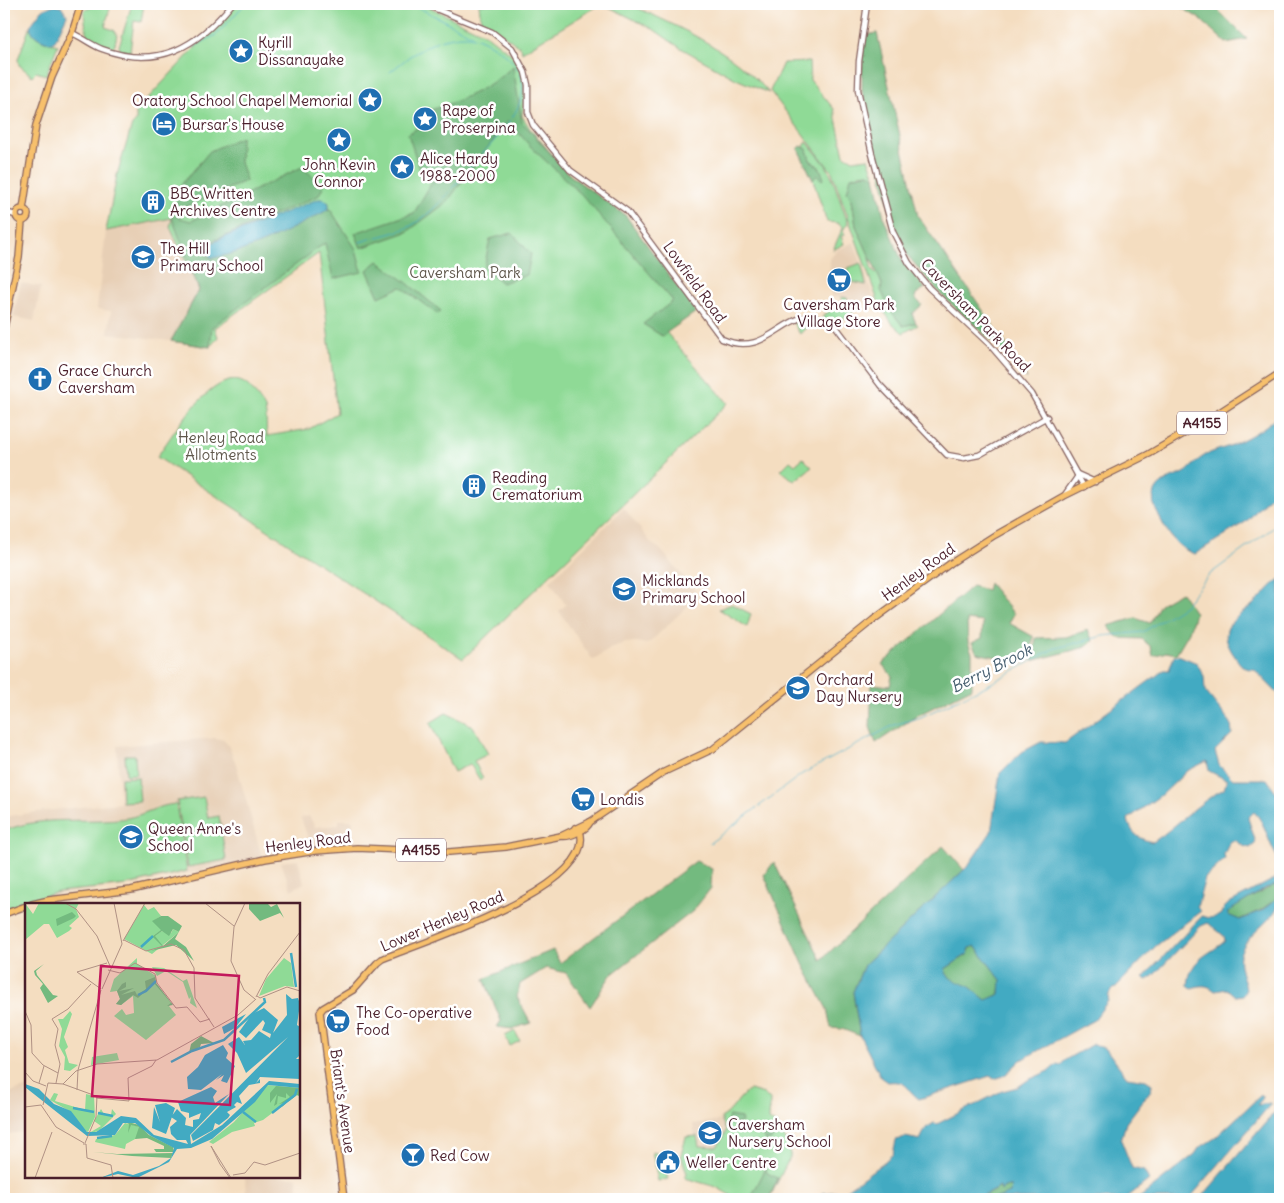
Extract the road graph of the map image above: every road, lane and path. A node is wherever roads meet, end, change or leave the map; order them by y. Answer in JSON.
{"nodes":[{"id":1,"x":81,"y":4,"type":"edge"},
{"id":2,"x":232,"y":4,"type":"edge"},
{"id":3,"x":424,"y":4,"type":"edge"},
{"id":4,"x":867,"y":4,"type":"edge"},
{"id":5,"x":72,"y":33,"type":"junction"},
{"id":6,"x":23,"y":209,"type":"junction"},
{"id":7,"x":4,"y":212,"type":"edge"},
{"id":8,"x":16,"y":215,"type":"junction"},
{"id":9,"x":22,"y":221,"type":"junction"},
{"id":10,"x":4,"y":328,"type":"edge"},
{"id":11,"x":1280,"y":373,"type":"edge"},
{"id":12,"x":1047,"y":417,"type":"junction"},
{"id":13,"x":1077,"y":475,"type":"junction"},
{"id":14,"x":1095,"y":482,"type":"junction"},
{"id":15,"x":1084,"y":487,"type":"junction"},
{"id":16,"x":1064,"y":496,"type":"junction"},
{"id":17,"x":576,"y":831,"type":"junction"},
{"id":18,"x":36,"y":903,"type":"edge"},
{"id":19,"x":25,"y":906,"type":"edge"},
{"id":20,"x":4,"y":914,"type":"edge"},
{"id":21,"x":323,"y":1008,"type":"joint"},
{"id":22,"x":4,"y":1196,"type":"edge"},
{"id":23,"x":21,"y":1199,"type":"edge"},
{"id":24,"x":344,"y":1199,"type":"edge"}],
"edges":[{"from":1,"to":5,"type":"main road"},
{"from":2,"to":5,"type":"street"},
{"from":3,"to":12,"type":"street","name":"Lowfield Road"},
{"from":4,"to":12,"type":"street","name":"Caversham Park Road"},
{"from":5,"to":6,"type":"main road"},
{"from":6,"to":8,"type":"main road"},
{"from":6,"to":9,"type":"main road"},
{"from":7,"to":8,"type":"street"},
{"from":8,"to":9,"type":"main road"},
{"from":9,"to":10,"type":"main road"},
{"from":11,"to":14,"type":"main road","name":"Henley Road","number":"A4155"},
{"from":12,"to":13,"type":"street","name":"Caversham Park Road"},
{"from":13,"to":14,"type":"street"},
{"from":13,"to":15,"type":"street","name":"Caversham Park Road"},
{"from":13,"to":16,"type":"street"},
{"from":14,"to":15,"type":"main road","name":"Henley Road","number":"A4155"},
{"from":15,"to":16,"type":"main road","name":"Henley Road","number":"A4155"},
{"from":16,"to":17,"type":"main road","name":"Henley Road","number":"A4155"},
{"from":17,"to":18,"type":"main road","name":"Henley Road","number":"A4155"},
{"from":17,"to":21,"type":"main road","name":"Lower Henley Road"},
{"from":19,"to":20,"type":"main road"},
{"from":21,"to":24,"type":"main road","name":"Briant's Avenue"},
{"from":22,"to":23,"type":"street"}]}
